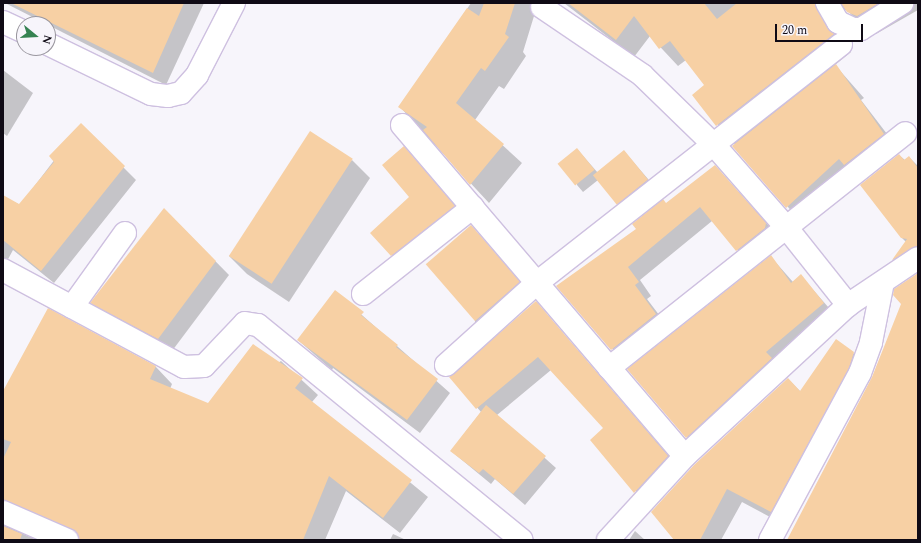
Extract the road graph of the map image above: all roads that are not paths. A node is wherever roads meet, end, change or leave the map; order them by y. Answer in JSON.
{"nodes":[{"id":1,"x":234,"y":3,"type":"edge"},
{"id":2,"x":827,"y":3,"type":"edge"},
{"id":3,"x":902,"y":3,"type":"edge"},
{"id":4,"x":542,"y":7,"type":"dead end"},
{"id":5,"x":3,"y":22,"type":"edge"},
{"id":6,"x":16,"y":28,"type":"edge"},
{"id":7,"x":841,"y":44,"type":"dead end"},
{"id":8,"x":56,"y":48,"type":"edge"},
{"id":9,"x":402,"y":125,"type":"dead end"},
{"id":10,"x":904,"y":133,"type":"dead end"},
{"id":11,"x":715,"y":146,"type":"junction"},
{"id":12,"x":473,"y":207,"type":"junction"},
{"id":13,"x":786,"y":227,"type":"junction"},
{"id":14,"x":125,"y":233,"type":"dead end"},
{"id":15,"x":918,"y":258,"type":"edge"},
{"id":16,"x":3,"y":270,"type":"edge"},
{"id":17,"x":538,"y":282,"type":"junction"},
{"id":18,"x":883,"y":282,"type":"junction"},
{"id":19,"x":363,"y":294,"type":"dead end"},
{"id":20,"x":848,"y":305,"type":"junction"},
{"id":21,"x":72,"y":307,"type":"junction"},
{"id":22,"x":446,"y":365,"type":"dead end"},
{"id":23,"x":609,"y":368,"type":"junction"},
{"id":24,"x":685,"y":456,"type":"junction"},
{"id":25,"x":3,"y":512,"type":"edge"},
{"id":26,"x":67,"y":540,"type":"edge"},
{"id":27,"x":522,"y":540,"type":"edge"},
{"id":28,"x":608,"y":540,"type":"edge"},
{"id":29,"x":770,"y":540,"type":"edge"}],
"edges":[{"from":1,"to":8,"type":"street"},
{"from":2,"to":3,"type":"street"},
{"from":4,"to":11,"type":"street"},
{"from":5,"to":6,"type":"street"},
{"from":7,"to":11,"type":"street"},
{"from":9,"to":12,"type":"street"},
{"from":10,"to":13,"type":"street"},
{"from":11,"to":13,"type":"street"},
{"from":11,"to":17,"type":"street"},
{"from":12,"to":17,"type":"street"},
{"from":12,"to":19,"type":"street"},
{"from":13,"to":20,"type":"street"},
{"from":13,"to":23,"type":"street"},
{"from":14,"to":21,"type":"street"},
{"from":15,"to":18,"type":"street"},
{"from":16,"to":21,"type":"street"},
{"from":17,"to":22,"type":"street"},
{"from":17,"to":23,"type":"street"},
{"from":18,"to":20,"type":"street"},
{"from":18,"to":29,"type":"street"},
{"from":20,"to":24,"type":"street"},
{"from":21,"to":27,"type":"street"},
{"from":23,"to":24,"type":"street"},
{"from":24,"to":28,"type":"street"},
{"from":25,"to":26,"type":"street"}]}
